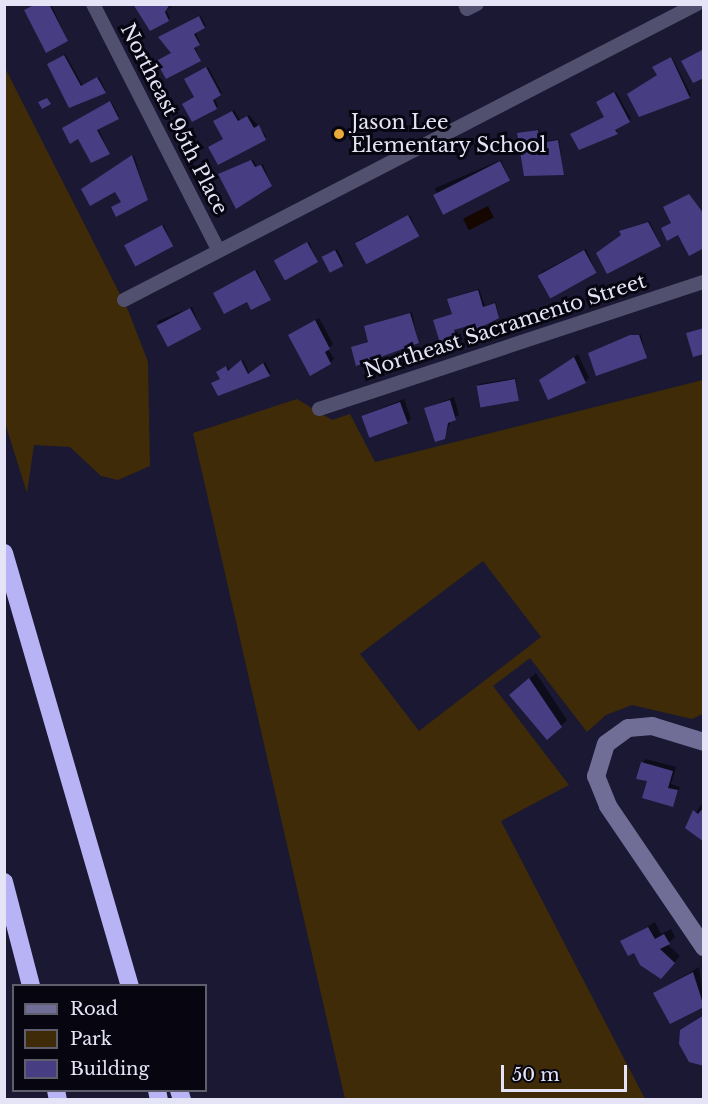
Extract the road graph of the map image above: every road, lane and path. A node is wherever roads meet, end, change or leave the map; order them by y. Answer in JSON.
{"nodes":[{"id":1,"x":93,"y":4,"type":"edge"},
{"id":2,"x":465,"y":4,"type":"edge"},
{"id":3,"x":477,"y":4,"type":"edge"},
{"id":4,"x":697,"y":4,"type":"edge"},
{"id":5,"x":219,"y":251,"type":"junction"},
{"id":6,"x":704,"y":282,"type":"edge"},
{"id":7,"x":124,"y":300,"type":"dead end"},
{"id":8,"x":319,"y":409,"type":"dead end"},
{"id":9,"x":4,"y":553,"type":"edge"},
{"id":10,"x":704,"y":742,"type":"edge"},
{"id":11,"x":4,"y":882,"type":"edge"},
{"id":12,"x":704,"y":947,"type":"edge"},
{"id":13,"x":30,"y":984,"type":"edge"},
{"id":14,"x":129,"y":984,"type":"edge"}],
"edges":[{"from":1,"to":5,"type":"street","name":"Northeast 95th Place"},
{"from":2,"to":3,"type":"street"},
{"from":4,"to":5,"type":"street"},
{"from":5,"to":7,"type":"street"},
{"from":6,"to":8,"type":"street","name":"Northeast Sacramento Street"},
{"from":9,"to":14,"type":"highway"},
{"from":10,"to":12,"type":"street"},
{"from":11,"to":13,"type":"highway"}]}
